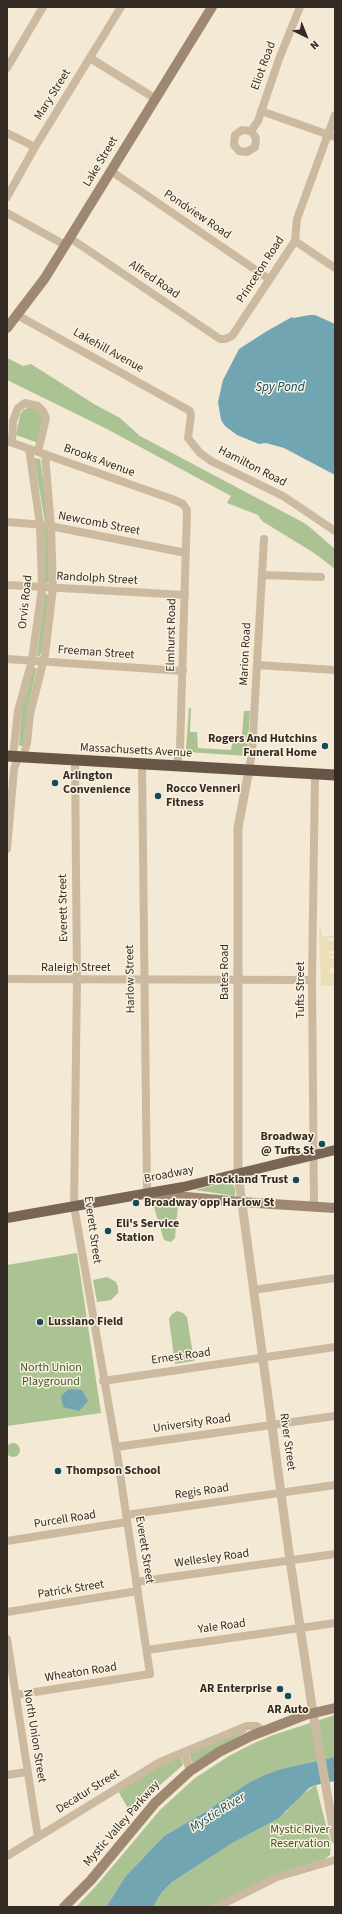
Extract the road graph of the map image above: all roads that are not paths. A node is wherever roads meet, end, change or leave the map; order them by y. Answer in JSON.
{"nodes":[{"id":1,"x":43,"y":7,"type":"edge"},
{"id":2,"x":121,"y":7,"type":"edge"},
{"id":3,"x":212,"y":7,"type":"edge"},
{"id":4,"x":300,"y":7,"type":"edge"},
{"id":5,"x":90,"y":58,"type":"junction"},
{"id":6,"x":7,"y":68,"type":"edge"},
{"id":7,"x":156,"y":99,"type":"junction"},
{"id":8,"x":261,"y":111,"type":"junction"},
{"id":9,"x":335,"y":115,"type":"edge"},
{"id":10,"x":251,"y":131,"type":"dead end"},
{"id":11,"x":7,"y":133,"type":"edge"},
{"id":12,"x":332,"y":135,"type":"edge"},
{"id":13,"x":35,"y":147,"type":"junction"},
{"id":14,"x":111,"y":171,"type":"junction"},
{"id":15,"x":7,"y":197,"type":"edge"},
{"id":16,"x":7,"y":213,"type":"edge"},
{"id":17,"x":68,"y":241,"type":"junction"},
{"id":18,"x":295,"y":241,"type":"junction"},
{"id":19,"x":335,"y":268,"type":"edge"},
{"id":20,"x":269,"y":279,"type":"junction"},
{"id":21,"x":17,"y":315,"type":"junction"},
{"id":22,"x":8,"y":325,"type":"edge"},
{"id":23,"x":225,"y":339,"type":"joint"},
{"id":24,"x":186,"y":409,"type":"joint"},
{"id":25,"x":10,"y":442,"type":"edge"},
{"id":26,"x":28,"y":449,"type":"junction"},
{"id":27,"x":41,"y":453,"type":"junction"},
{"id":28,"x":183,"y":504,"type":"joint"},
{"id":29,"x":7,"y":522,"type":"edge"},
{"id":30,"x":40,"y":524,"type":"junction"},
{"id":31,"x":52,"y":527,"type":"junction"},
{"id":32,"x":335,"y":531,"type":"edge"},
{"id":33,"x":264,"y":538,"type":"dead end"},
{"id":34,"x":186,"y":553,"type":"junction"},
{"id":35,"x":263,"y":575,"type":"junction"},
{"id":36,"x":321,"y":577,"type":"dead end"},
{"id":37,"x":7,"y":585,"type":"edge"},
{"id":38,"x":42,"y":588,"type":"junction"},
{"id":39,"x":53,"y":588,"type":"junction"},
{"id":40,"x":185,"y":595,"type":"junction"},
{"id":41,"x":7,"y":659,"type":"edge"},
{"id":42,"x":32,"y":660,"type":"junction"},
{"id":43,"x":43,"y":661,"type":"junction"},
{"id":44,"x":257,"y":665,"type":"junction"},
{"id":45,"x":335,"y":670,"type":"edge"},
{"id":46,"x":183,"y":671,"type":"junction"},
{"id":47,"x":15,"y":757,"type":"edge"},
{"id":48,"x":75,"y":760,"type":"junction"},
{"id":49,"x":142,"y":764,"type":"junction"},
{"id":50,"x":176,"y":766,"type":"junction"},
{"id":51,"x":249,"y":770,"type":"junction"},
{"id":52,"x":315,"y":774,"type":"junction"},
{"id":53,"x":335,"y":775,"type":"edge"},
{"id":54,"x":7,"y":849,"type":"edge"},
{"id":55,"x":7,"y":979,"type":"edge"},
{"id":56,"x":77,"y":980,"type":"junction"},
{"id":57,"x":143,"y":980,"type":"junction"},
{"id":58,"x":237,"y":980,"type":"junction"},
{"id":59,"x":312,"y":980,"type":"junction"},
{"id":60,"x":335,"y":1150,"type":"edge"},
{"id":61,"x":313,"y":1155,"type":"junction"},
{"id":62,"x":238,"y":1174,"type":"junction"},
{"id":63,"x":146,"y":1193,"type":"junction"},
{"id":64,"x":240,"y":1202,"type":"junction"},
{"id":65,"x":74,"y":1206,"type":"junction"},
{"id":66,"x":314,"y":1206,"type":"junction"},
{"id":67,"x":335,"y":1208,"type":"edge"},
{"id":68,"x":7,"y":1218,"type":"edge"},
{"id":69,"x":335,"y":1278,"type":"edge"},
{"id":70,"x":253,"y":1290,"type":"junction"},
{"id":71,"x":335,"y":1347,"type":"edge"},
{"id":72,"x":263,"y":1358,"type":"junction"},
{"id":73,"x":103,"y":1381,"type":"junction"},
{"id":74,"x":335,"y":1416,"type":"edge"},
{"id":75,"x":272,"y":1425,"type":"junction"},
{"id":76,"x":116,"y":1447,"type":"junction"},
{"id":77,"x":335,"y":1485,"type":"edge"},
{"id":78,"x":282,"y":1493,"type":"junction"},
{"id":79,"x":127,"y":1519,"type":"junction"},
{"id":80,"x":7,"y":1541,"type":"edge"},
{"id":81,"x":335,"y":1554,"type":"edge"},
{"id":82,"x":290,"y":1560,"type":"junction"},
{"id":83,"x":136,"y":1582,"type":"junction"},
{"id":84,"x":138,"y":1591,"type":"junction"},
{"id":85,"x":7,"y":1612,"type":"edge"},
{"id":86,"x":335,"y":1623,"type":"edge"},
{"id":87,"x":301,"y":1628,"type":"junction"},
{"id":88,"x":7,"y":1639,"type":"edge"},
{"id":89,"x":147,"y":1650,"type":"junction"},
{"id":90,"x":150,"y":1674,"type":"joint"},
{"id":91,"x":16,"y":1695,"type":"junction"},
{"id":92,"x":335,"y":1708,"type":"edge"},
{"id":93,"x":313,"y":1713,"type":"junction"},
{"id":94,"x":263,"y":1731,"type":"junction"},
{"id":95,"x":184,"y":1752,"type":"junction"},
{"id":96,"x":190,"y":1771,"type":"junction"},
{"id":97,"x":27,"y":1772,"type":"junction"},
{"id":98,"x":7,"y":1775,"type":"edge"},
{"id":99,"x":38,"y":1837,"type":"junction"},
{"id":100,"x":335,"y":1839,"type":"edge"},
{"id":101,"x":7,"y":1856,"type":"edge"},
{"id":102,"x":335,"y":1860,"type":"edge"},
{"id":103,"x":64,"y":1907,"type":"edge"},
{"id":104,"x":217,"y":1907,"type":"edge"}],
"edges":[{"from":1,"to":6,"type":"street"},
{"from":2,"to":5,"type":"street","name":"Mary Street"},
{"from":3,"to":7,"type":"main road","name":"Lake Street"},
{"from":4,"to":8,"type":"street","name":"Eliot Road"},
{"from":5,"to":7,"type":"street"},
{"from":5,"to":13,"type":"street","name":"Mary Street"},
{"from":7,"to":14,"type":"main road","name":"Lake Street"},
{"from":8,"to":10,"type":"street","name":"Eliot Road"},
{"from":8,"to":12,"type":"street"},
{"from":9,"to":12,"type":"street","name":"Princeton Road"},
{"from":11,"to":13,"type":"street"},
{"from":12,"to":18,"type":"street","name":"Princeton Road"},
{"from":13,"to":15,"type":"street","name":"Mary Street"},
{"from":14,"to":17,"type":"main road","name":"Lake Street"},
{"from":14,"to":20,"type":"street","name":"Pondview Road"},
{"from":16,"to":17,"type":"street","name":"Alfred Road"},
{"from":17,"to":21,"type":"main road","name":"Lake Street"},
{"from":17,"to":23,"type":"street","name":"Alfred Road"},
{"from":18,"to":19,"type":"street"},
{"from":18,"to":20,"type":"street","name":"Princeton Road"},
{"from":20,"to":23,"type":"street","name":"Princeton Road"},
{"from":21,"to":22,"type":"main road","name":"Lake Street"},
{"from":21,"to":24,"type":"street","name":"Lakehill Avenue"},
{"from":24,"to":32,"type":"street","name":"Hamilton Road"},
{"from":25,"to":26,"type":"street","name":"Brooks Avenue"},
{"from":25,"to":27,"type":"street","name":"Orvis Road"},
{"from":26,"to":27,"type":"street","name":"Brooks Avenue"},
{"from":26,"to":30,"type":"street","name":"Orvis Road"},
{"from":27,"to":28,"type":"street","name":"Brooks Avenue"},
{"from":27,"to":31,"type":"street","name":"Orvis Road"},
{"from":28,"to":34,"type":"street","name":"Elmhurst Road"},
{"from":29,"to":30,"type":"street","name":"Newcomb Street"},
{"from":30,"to":31,"type":"street","name":"Newcomb Street"},
{"from":30,"to":38,"type":"street","name":"Orvis Road"},
{"from":31,"to":34,"type":"street","name":"Newcomb Street"},
{"from":31,"to":39,"type":"street","name":"Orvis Road"},
{"from":33,"to":35,"type":"street","name":"Marion Road"},
{"from":34,"to":40,"type":"street","name":"Elmhurst Road"},
{"from":35,"to":36,"type":"street"},
{"from":35,"to":44,"type":"street","name":"Marion Road"},
{"from":37,"to":38,"type":"street","name":"Randolph Street"},
{"from":38,"to":39,"type":"street","name":"Randolph Street"},
{"from":38,"to":42,"type":"street","name":"Orvis Road"},
{"from":39,"to":40,"type":"street","name":"Randolph Street"},
{"from":39,"to":43,"type":"street","name":"Orvis Road"},
{"from":40,"to":46,"type":"street","name":"Elmhurst Road"},
{"from":41,"to":42,"type":"street","name":"Freeman Street"},
{"from":42,"to":43,"type":"street","name":"Freeman Street"},
{"from":42,"to":47,"type":"street","name":"Orvis Road"},
{"from":43,"to":46,"type":"street","name":"Freeman Street"},
{"from":43,"to":47,"type":"street","name":"Orvis Road"},
{"from":44,"to":45,"type":"street"},
{"from":44,"to":51,"type":"street","name":"Marion Road"},
{"from":46,"to":50,"type":"street","name":"Elmhurst Road"},
{"from":47,"to":48,"type":"highway","name":"Massachusetts Avenue"},
{"from":47,"to":54,"type":"street"},
{"from":48,"to":49,"type":"highway","name":"Massachusetts Avenue"},
{"from":48,"to":56,"type":"street","name":"Everett Street"},
{"from":49,"to":50,"type":"highway","name":"Massachusetts Avenue"},
{"from":49,"to":57,"type":"street","name":"Harlow Street"},
{"from":50,"to":51,"type":"highway","name":"Massachusetts Avenue"},
{"from":51,"to":52,"type":"highway","name":"Massachusetts Avenue"},
{"from":51,"to":58,"type":"street","name":"Bates Road"},
{"from":52,"to":53,"type":"highway","name":"Massachusetts Avenue"},
{"from":52,"to":59,"type":"street","name":"Tufts Street"},
{"from":55,"to":56,"type":"street","name":"Raleigh Street"},
{"from":56,"to":57,"type":"street","name":"Raleigh Street"},
{"from":56,"to":65,"type":"street","name":"Everett Street"},
{"from":57,"to":58,"type":"street","name":"Raleigh Street"},
{"from":57,"to":63,"type":"street","name":"Harlow Street"},
{"from":58,"to":59,"type":"street","name":"Raleigh Street"},
{"from":58,"to":62,"type":"street","name":"Bates Road"},
{"from":59,"to":61,"type":"street","name":"Tufts Street"},
{"from":60,"to":61,"type":"main road","name":"Broadway"},
{"from":61,"to":62,"type":"main road","name":"Broadway"},
{"from":61,"to":66,"type":"street","name":"Tufts Street"},
{"from":62,"to":63,"type":"main road","name":"Broadway"},
{"from":62,"to":64,"type":"street","name":"River Street"},
{"from":63,"to":64,"type":"main road"},
{"from":63,"to":65,"type":"main road","name":"Broadway"},
{"from":64,"to":66,"type":"main road"},
{"from":64,"to":70,"type":"street","name":"River Street"},
{"from":65,"to":68,"type":"main road","name":"Broadway"},
{"from":65,"to":73,"type":"street","name":"Everett Street"},
{"from":66,"to":67,"type":"main road"},
{"from":69,"to":70,"type":"street"},
{"from":70,"to":72,"type":"street","name":"River Street"},
{"from":71,"to":72,"type":"street","name":"Ernest Road"},
{"from":72,"to":73,"type":"street","name":"Ernest Road"},
{"from":72,"to":75,"type":"street","name":"River Street"},
{"from":73,"to":76,"type":"street","name":"Everett Street"},
{"from":74,"to":75,"type":"street","name":"University Road"},
{"from":75,"to":76,"type":"street","name":"University Road"},
{"from":75,"to":78,"type":"street","name":"River Street"},
{"from":76,"to":79,"type":"street","name":"Everett Street"},
{"from":77,"to":78,"type":"street","name":"Regis Road"},
{"from":78,"to":79,"type":"street","name":"Regis Road"},
{"from":78,"to":82,"type":"street","name":"River Street"},
{"from":79,"to":80,"type":"street","name":"Purcell Road"},
{"from":79,"to":83,"type":"street","name":"Everett Street"},
{"from":81,"to":82,"type":"street","name":"Wellesley Road"},
{"from":82,"to":83,"type":"street","name":"Wellesley Road"},
{"from":82,"to":87,"type":"street","name":"River Street"},
{"from":83,"to":84,"type":"street","name":"Everett Street"},
{"from":84,"to":85,"type":"street","name":"Patrick Street"},
{"from":84,"to":89,"type":"street","name":"Everett Street"},
{"from":86,"to":87,"type":"street","name":"Yale Road"},
{"from":87,"to":89,"type":"street","name":"Yale Road"},
{"from":87,"to":93,"type":"street","name":"River Street"},
{"from":88,"to":91,"type":"street","name":"North Union Street"},
{"from":89,"to":90,"type":"street","name":"Everett Street"},
{"from":90,"to":91,"type":"street","name":"Wheaton Road"},
{"from":91,"to":97,"type":"street","name":"North Union Street"},
{"from":92,"to":93,"type":"main road","name":"Mystic Valley Parkway"},
{"from":93,"to":94,"type":"main road","name":"Mystic Valley Parkway"},
{"from":93,"to":100,"type":"street","name":"River Street"},
{"from":94,"to":95,"type":"street","name":"Decatur Street"},
{"from":94,"to":96,"type":"main road","name":"Mystic Valley Parkway"},
{"from":95,"to":96,"type":"street"},
{"from":95,"to":99,"type":"street","name":"Decatur Street"},
{"from":96,"to":103,"type":"main road","name":"Mystic Valley Parkway"},
{"from":97,"to":98,"type":"street"},
{"from":97,"to":99,"type":"street","name":"North Union Street"},
{"from":99,"to":101,"type":"street","name":"Decatur Street"},
{"from":102,"to":104,"type":"street"}]}
